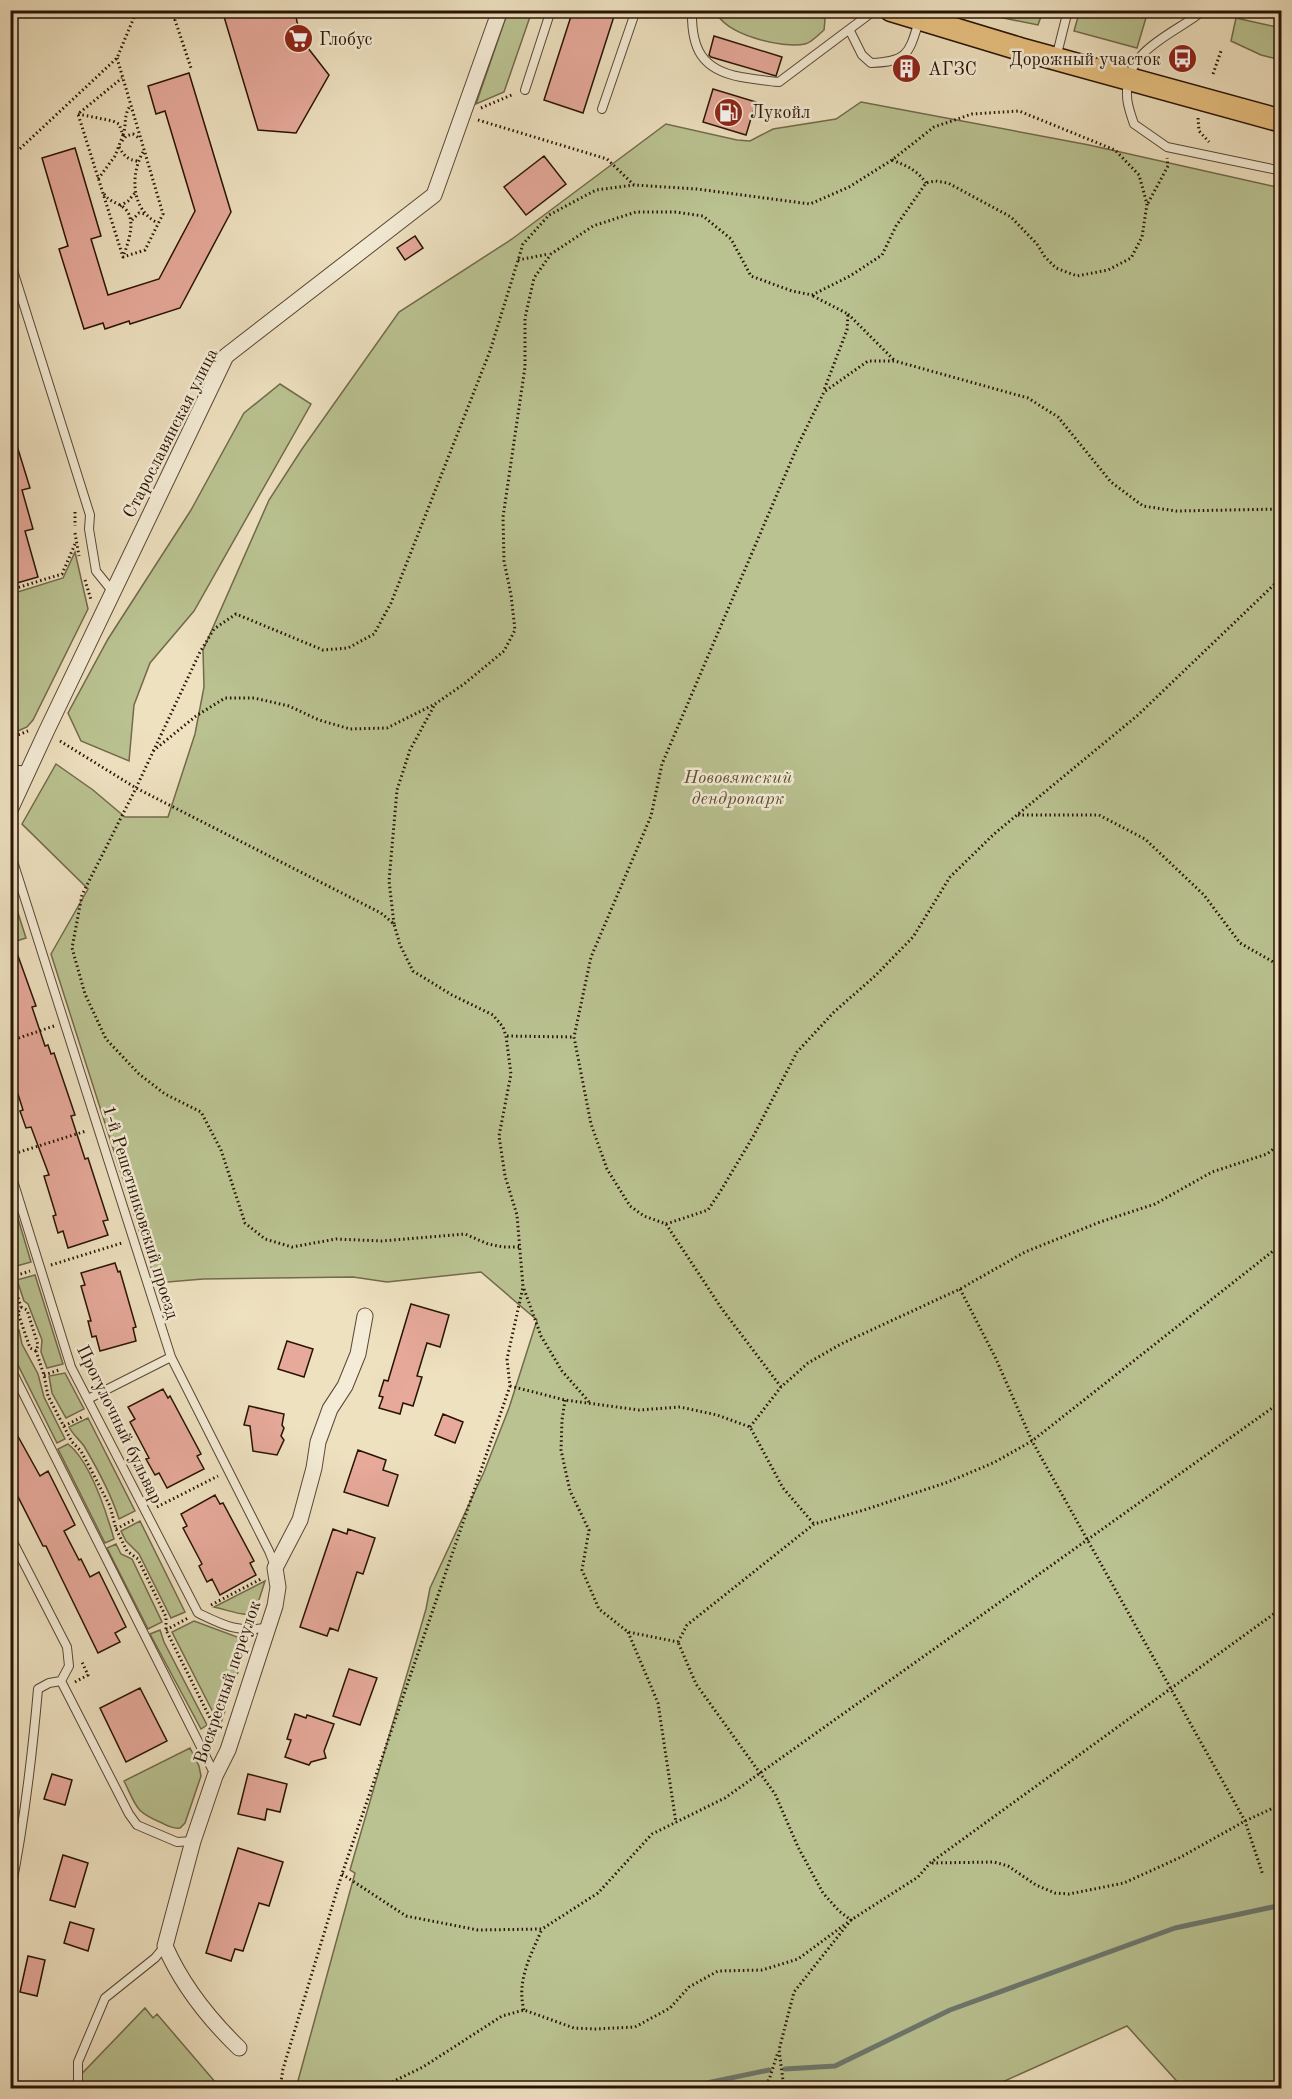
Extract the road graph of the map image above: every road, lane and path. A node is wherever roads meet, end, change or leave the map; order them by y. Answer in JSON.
{"nodes":[{"id":1,"x":185,"y":10,"type":"edge"},
{"id":2,"x":500,"y":10,"type":"edge"},
{"id":3,"x":551,"y":10,"type":"edge"},
{"id":4,"x":636,"y":10,"type":"edge"},
{"id":5,"x":692,"y":10,"type":"edge"},
{"id":6,"x":876,"y":10,"type":"edge"},
{"id":7,"x":891,"y":10,"type":"edge"},
{"id":8,"x":1068,"y":10,"type":"edge"},
{"id":9,"x":1204,"y":10,"type":"edge"},
{"id":10,"x":136,"y":11,"type":"edge"},
{"id":11,"x":920,"y":19,"type":"junction"},
{"id":12,"x":850,"y":31,"type":"junction"},
{"id":13,"x":1221,"y":51,"type":"dead end"},
{"id":14,"x":117,"y":58,"type":"junction"},
{"id":15,"x":1056,"y":59,"type":"junction"},
{"id":16,"x":191,"y":68,"type":"dead end"},
{"id":17,"x":1213,"y":74,"type":"dead end"},
{"id":18,"x":122,"y":78,"type":"junction"},
{"id":19,"x":1129,"y":79,"type":"junction"},
{"id":20,"x":525,"y":90,"type":"joint"},
{"id":21,"x":130,"y":106,"type":"junction"},
{"id":22,"x":602,"y":110,"type":"dead end"},
{"id":23,"x":78,"y":114,"type":"junction"},
{"id":24,"x":463,"y":115,"type":"junction"},
{"id":25,"x":1281,"y":121,"type":"edge"},
{"id":26,"x":123,"y":135,"type":"junction"},
{"id":27,"x":140,"y":139,"type":"junction"},
{"id":28,"x":121,"y":142,"type":"junction"},
{"id":29,"x":119,"y":147,"type":"junction"},
{"id":30,"x":1167,"y":147,"type":"junction"},
{"id":31,"x":144,"y":151,"type":"junction"},
{"id":32,"x":10,"y":158,"type":"edge"},
{"id":33,"x":892,"y":160,"type":"junction"},
{"id":34,"x":138,"y":161,"type":"junction"},
{"id":35,"x":1281,"y":171,"type":"edge"},
{"id":36,"x":98,"y":179,"type":"junction"},
{"id":37,"x":926,"y":183,"type":"junction"},
{"id":38,"x":634,"y":185,"type":"junction"},
{"id":39,"x":136,"y":191,"type":"junction"},
{"id":40,"x":103,"y":193,"type":"junction"},
{"id":41,"x":1147,"y":204,"type":"junction"},
{"id":42,"x":120,"y":206,"type":"junction"},
{"id":43,"x":145,"y":214,"type":"junction"},
{"id":44,"x":131,"y":220,"type":"junction"},
{"id":45,"x":158,"y":223,"type":"junction"},
{"id":46,"x":551,"y":254,"type":"junction"},
{"id":47,"x":123,"y":257,"type":"junction"},
{"id":48,"x":518,"y":260,"type":"junction"},
{"id":49,"x":10,"y":261,"type":"edge"},
{"id":50,"x":812,"y":295,"type":"junction"},
{"id":51,"x":848,"y":314,"type":"junction"},
{"id":52,"x":895,"y":361,"type":"junction"},
{"id":53,"x":824,"y":392,"type":"junction"},
{"id":54,"x":1281,"y":509,"type":"edge"},
{"id":55,"x":75,"y":512,"type":"dead end"},
{"id":56,"x":76,"y":542,"type":"junction"},
{"id":57,"x":82,"y":565,"type":"dead end"},
{"id":58,"x":85,"y":576,"type":"dead end"},
{"id":59,"x":1281,"y":577,"type":"edge"},
{"id":60,"x":10,"y":590,"type":"edge"},
{"id":61,"x":113,"y":592,"type":"junction"},
{"id":62,"x":93,"y":610,"type":"dead end"},
{"id":63,"x":435,"y":704,"type":"junction"},
{"id":64,"x":46,"y":732,"type":"junction"},
{"id":65,"x":153,"y":751,"type":"junction"},
{"id":66,"x":10,"y":769,"type":"edge"},
{"id":67,"x":28,"y":771,"type":"junction"},
{"id":68,"x":136,"y":788,"type":"junction"},
{"id":69,"x":10,"y":810,"type":"edge"},
{"id":70,"x":1017,"y":815,"type":"junction"},
{"id":71,"x":10,"y":852,"type":"edge"},
{"id":72,"x":394,"y":924,"type":"junction"},
{"id":73,"x":1281,"y":967,"type":"edge"},
{"id":74,"x":66,"y":1022,"type":"junction"},
{"id":75,"x":506,"y":1036,"type":"junction"},
{"id":76,"x":574,"y":1037,"type":"junction"},
{"id":77,"x":10,"y":1041,"type":"edge"},
{"id":78,"x":99,"y":1128,"type":"junction"},
{"id":79,"x":1281,"y":1142,"type":"edge"},
{"id":80,"x":10,"y":1145,"type":"edge"},
{"id":81,"x":12,"y":1154,"type":"edge"},
{"id":82,"x":14,"y":1168,"type":"edge"},
{"id":83,"x":666,"y":1224,"type":"junction"},
{"id":84,"x":134,"y":1239,"type":"junction"},
{"id":85,"x":1281,"y":1244,"type":"edge"},
{"id":86,"x":521,"y":1247,"type":"junction"},
{"id":87,"x":42,"y":1268,"type":"junction"},
{"id":88,"x":10,"y":1272,"type":"edge"},
{"id":89,"x":12,"y":1277,"type":"junction"},
{"id":90,"x":523,"y":1287,"type":"junction"},
{"id":91,"x":960,"y":1289,"type":"junction"},
{"id":92,"x":21,"y":1307,"type":"junction"},
{"id":93,"x":365,"y":1316,"type":"dead end"},
{"id":94,"x":36,"y":1351,"type":"junction"},
{"id":95,"x":171,"y":1357,"type":"junction"},
{"id":96,"x":10,"y":1367,"type":"edge"},
{"id":97,"x":510,"y":1386,"type":"junction"},
{"id":98,"x":781,"y":1387,"type":"junction"},
{"id":99,"x":87,"y":1399,"type":"junction"},
{"id":100,"x":565,"y":1400,"type":"junction"},
{"id":101,"x":1281,"y":1401,"type":"edge"},
{"id":102,"x":590,"y":1403,"type":"junction"},
{"id":103,"x":93,"y":1411,"type":"junction"},
{"id":104,"x":64,"y":1426,"type":"junction"},
{"id":105,"x":750,"y":1427,"type":"junction"},
{"id":106,"x":1032,"y":1441,"type":"junction"},
{"id":107,"x":229,"y":1470,"type":"junction"},
{"id":108,"x":146,"y":1513,"type":"junction"},
{"id":109,"x":814,"y":1524,"type":"junction"},
{"id":110,"x":116,"y":1529,"type":"junction"},
{"id":111,"x":10,"y":1536,"type":"edge"},
{"id":112,"x":1088,"y":1539,"type":"junction"},
{"id":113,"x":273,"y":1571,"type":"junction"},
{"id":114,"x":1281,"y":1608,"type":"edge"},
{"id":115,"x":215,"y":1611,"type":"dead end"},
{"id":116,"x":198,"y":1613,"type":"junction"},
{"id":117,"x":267,"y":1627,"type":"junction"},
{"id":118,"x":166,"y":1630,"type":"junction"},
{"id":119,"x":628,"y":1632,"type":"junction"},
{"id":120,"x":678,"y":1642,"type":"junction"},
{"id":121,"x":78,"y":1654,"type":"dead end"},
{"id":122,"x":61,"y":1681,"type":"junction"},
{"id":123,"x":70,"y":1685,"type":"dead end"},
{"id":124,"x":1171,"y":1687,"type":"junction"},
{"id":125,"x":212,"y":1722,"type":"dead end"},
{"id":126,"x":760,"y":1774,"type":"junction"},
{"id":127,"x":215,"y":1776,"type":"junction"},
{"id":128,"x":1281,"y":1804,"type":"edge"},
{"id":129,"x":1245,"y":1821,"type":"junction"},
{"id":130,"x":676,"y":1823,"type":"junction"},
{"id":131,"x":194,"y":1841,"type":"junction"},
{"id":132,"x":930,"y":1863,"type":"junction"},
{"id":133,"x":342,"y":1874,"type":"junction"},
{"id":134,"x":1263,"y":1875,"type":"dead end"},
{"id":135,"x":10,"y":1894,"type":"edge"},
{"id":136,"x":851,"y":1920,"type":"junction"},
{"id":137,"x":542,"y":1929,"type":"junction"},
{"id":138,"x":165,"y":1946,"type":"junction"},
{"id":139,"x":524,"y":2010,"type":"junction"},
{"id":140,"x":239,"y":2048,"type":"dead end"},
{"id":141,"x":779,"y":2050,"type":"junction"},
{"id":142,"x":78,"y":2088,"type":"edge"},
{"id":143,"x":280,"y":2088,"type":"edge"},
{"id":144,"x":380,"y":2088,"type":"edge"},
{"id":145,"x":762,"y":2088,"type":"edge"},
{"id":146,"x":784,"y":2088,"type":"edge"}],
"edges":[{"from":1,"to":16,"type":"path"},
{"from":2,"to":24,"type":"street","name":"Старославянская улица"},
{"from":3,"to":20,"type":"lane"},
{"from":4,"to":22,"type":"lane"},
{"from":5,"to":12,"type":"lane"},
{"from":6,"to":12,"type":"lane"},
{"from":7,"to":11,"type":"main road"},
{"from":8,"to":15,"type":"lane"},
{"from":9,"to":19,"type":"lane"},
{"from":10,"to":14,"type":"path"},
{"from":11,"to":12,"type":"lane"},
{"from":11,"to":15,"type":"main road"},
{"from":13,"to":17,"type":"path"},
{"from":14,"to":18,"type":"path"},
{"from":14,"to":32,"type":"path"},
{"from":15,"to":19,"type":"main road"},
{"from":18,"to":21,"type":"path"},
{"from":18,"to":23,"type":"path"},
{"from":19,"to":25,"type":"main road"},
{"from":19,"to":30,"type":"lane"},
{"from":20,"to":24,"type":"path"},
{"from":21,"to":26,"type":"path"},
{"from":21,"to":27,"type":"path"},
{"from":23,"to":26,"type":"path"},
{"from":23,"to":36,"type":"path"},
{"from":24,"to":38,"type":"path"},
{"from":24,"to":61,"type":"street","name":"Старославянская улица"},
{"from":26,"to":28,"type":"path"},
{"from":27,"to":28,"type":"path"},
{"from":27,"to":31,"type":"path"},
{"from":28,"to":29,"type":"path"},
{"from":29,"to":34,"type":"path"},
{"from":29,"to":36,"type":"path"},
{"from":30,"to":35,"type":"lane"},
{"from":30,"to":41,"type":"path"},
{"from":31,"to":34,"type":"path"},
{"from":31,"to":45,"type":"path"},
{"from":33,"to":37,"type":"path"},
{"from":33,"to":38,"type":"path"},
{"from":33,"to":41,"type":"path"},
{"from":34,"to":39,"type":"path"},
{"from":36,"to":40,"type":"path"},
{"from":37,"to":41,"type":"path"},
{"from":37,"to":50,"type":"path"},
{"from":38,"to":48,"type":"path"},
{"from":39,"to":42,"type":"path"},
{"from":39,"to":43,"type":"path"},
{"from":40,"to":42,"type":"path"},
{"from":40,"to":47,"type":"path"},
{"from":42,"to":44,"type":"path"},
{"from":43,"to":44,"type":"path"},
{"from":43,"to":45,"type":"path"},
{"from":44,"to":47,"type":"path"},
{"from":45,"to":47,"type":"path"},
{"from":46,"to":48,"type":"path"},
{"from":46,"to":50,"type":"path"},
{"from":46,"to":63,"type":"path"},
{"from":48,"to":65,"type":"path"},
{"from":49,"to":61,"type":"lane"},
{"from":50,"to":51,"type":"path"},
{"from":51,"to":52,"type":"path"},
{"from":51,"to":53,"type":"path"},
{"from":52,"to":53,"type":"path"},
{"from":52,"to":54,"type":"path"},
{"from":53,"to":76,"type":"path"},
{"from":55,"to":56,"type":"path"},
{"from":56,"to":57,"type":"path"},
{"from":56,"to":60,"type":"path"},
{"from":58,"to":62,"type":"path"},
{"from":59,"to":70,"type":"path"},
{"from":61,"to":64,"type":"street","name":"Старославянская улица"},
{"from":63,"to":65,"type":"path"},
{"from":63,"to":72,"type":"path"},
{"from":64,"to":67,"type":"street","name":"Старославянская улица"},
{"from":64,"to":68,"type":"path"},
{"from":65,"to":68,"type":"path"},
{"from":66,"to":67,"type":"lane"},
{"from":67,"to":69,"type":"street","name":"Старославянская улица"},
{"from":68,"to":72,"type":"path"},
{"from":68,"to":86,"type":"path"},
{"from":70,"to":73,"type":"path"},
{"from":70,"to":83,"type":"path"},
{"from":71,"to":74,"type":"lane","name":"1-й Решетниковский проезд"},
{"from":72,"to":75,"type":"path"},
{"from":74,"to":77,"type":"path"},
{"from":74,"to":78,"type":"lane","name":"1-й Решетниковский проезд"},
{"from":75,"to":76,"type":"path"},
{"from":75,"to":86,"type":"path"},
{"from":76,"to":83,"type":"path"},
{"from":78,"to":81,"type":"path"},
{"from":78,"to":84,"type":"lane","name":"1-й Решетниковский проезд"},
{"from":79,"to":91,"type":"path"},
{"from":80,"to":81,"type":"path"},
{"from":81,"to":82,"type":"path"},
{"from":82,"to":87,"type":"lane","name":"Прогулочный бульвар"},
{"from":83,"to":98,"type":"path"},
{"from":84,"to":87,"type":"path"},
{"from":84,"to":95,"type":"lane","name":"1-й Решетниковский проезд"},
{"from":85,"to":106,"type":"path"},
{"from":86,"to":90,"type":"path"},
{"from":87,"to":89,"type":"path"},
{"from":87,"to":99,"type":"lane","name":"Прогулочный бульвар"},
{"from":88,"to":89,"type":"path"},
{"from":89,"to":92,"type":"path"},
{"from":90,"to":97,"type":"path"},
{"from":90,"to":102,"type":"path"},
{"from":91,"to":98,"type":"path"},
{"from":91,"to":106,"type":"path"},
{"from":92,"to":94,"type":"path"},
{"from":92,"to":94,"type":"path"},
{"from":93,"to":113,"type":"street"},
{"from":94,"to":104,"type":"path"},
{"from":95,"to":99,"type":"lane"},
{"from":95,"to":107,"type":"lane","name":"1-й Решетниковский проезд"},
{"from":96,"to":127,"type":"lane"},
{"from":97,"to":100,"type":"path"},
{"from":97,"to":133,"type":"path"},
{"from":98,"to":105,"type":"path"},
{"from":99,"to":103,"type":"lane","name":"Прогулочный бульвар"},
{"from":100,"to":102,"type":"path"},
{"from":100,"to":119,"type":"path"},
{"from":101,"to":112,"type":"path"},
{"from":102,"to":105,"type":"path"},
{"from":103,"to":104,"type":"path"},
{"from":103,"to":108,"type":"lane","name":"Прогулочный бульвар"},
{"from":104,"to":110,"type":"path"},
{"from":105,"to":109,"type":"path"},
{"from":106,"to":109,"type":"path"},
{"from":106,"to":112,"type":"path"},
{"from":107,"to":108,"type":"path"},
{"from":107,"to":113,"type":"lane","name":"1-й Решетниковский проезд"},
{"from":108,"to":110,"type":"path"},
{"from":108,"to":116,"type":"lane","name":"Прогулочный бульвар"},
{"from":109,"to":120,"type":"path"},
{"from":110,"to":118,"type":"path"},
{"from":111,"to":122,"type":"lane"},
{"from":112,"to":124,"type":"path"},
{"from":112,"to":126,"type":"path"},
{"from":113,"to":115,"type":"path"},
{"from":113,"to":117,"type":"street","name":"Воскресный переулок"},
{"from":114,"to":124,"type":"path"},
{"from":116,"to":117,"type":"lane"},
{"from":116,"to":118,"type":"path"},
{"from":117,"to":127,"type":"street","name":"Воскресный переулок"},
{"from":118,"to":125,"type":"path"},
{"from":119,"to":120,"type":"path"},
{"from":119,"to":130,"type":"path"},
{"from":120,"to":126,"type":"path"},
{"from":121,"to":123,"type":"path"},
{"from":122,"to":131,"type":"lane"},
{"from":122,"to":135,"type":"lane"},
{"from":124,"to":129,"type":"path"},
{"from":124,"to":132,"type":"path"},
{"from":126,"to":130,"type":"path"},
{"from":126,"to":136,"type":"path"},
{"from":127,"to":131,"type":"street","name":"Воскресный переулок"},
{"from":128,"to":129,"type":"path"},
{"from":129,"to":132,"type":"path"},
{"from":129,"to":134,"type":"path"},
{"from":130,"to":137,"type":"path"},
{"from":131,"to":138,"type":"street","name":"Воскресный переулок"},
{"from":132,"to":136,"type":"path"},
{"from":133,"to":137,"type":"path"},
{"from":133,"to":143,"type":"path"},
{"from":136,"to":139,"type":"path"},
{"from":136,"to":141,"type":"path"},
{"from":137,"to":139,"type":"path"},
{"from":138,"to":140,"type":"street"},
{"from":138,"to":142,"type":"lane"},
{"from":139,"to":144,"type":"path"},
{"from":141,"to":145,"type":"path"},
{"from":141,"to":146,"type":"path"}]}
